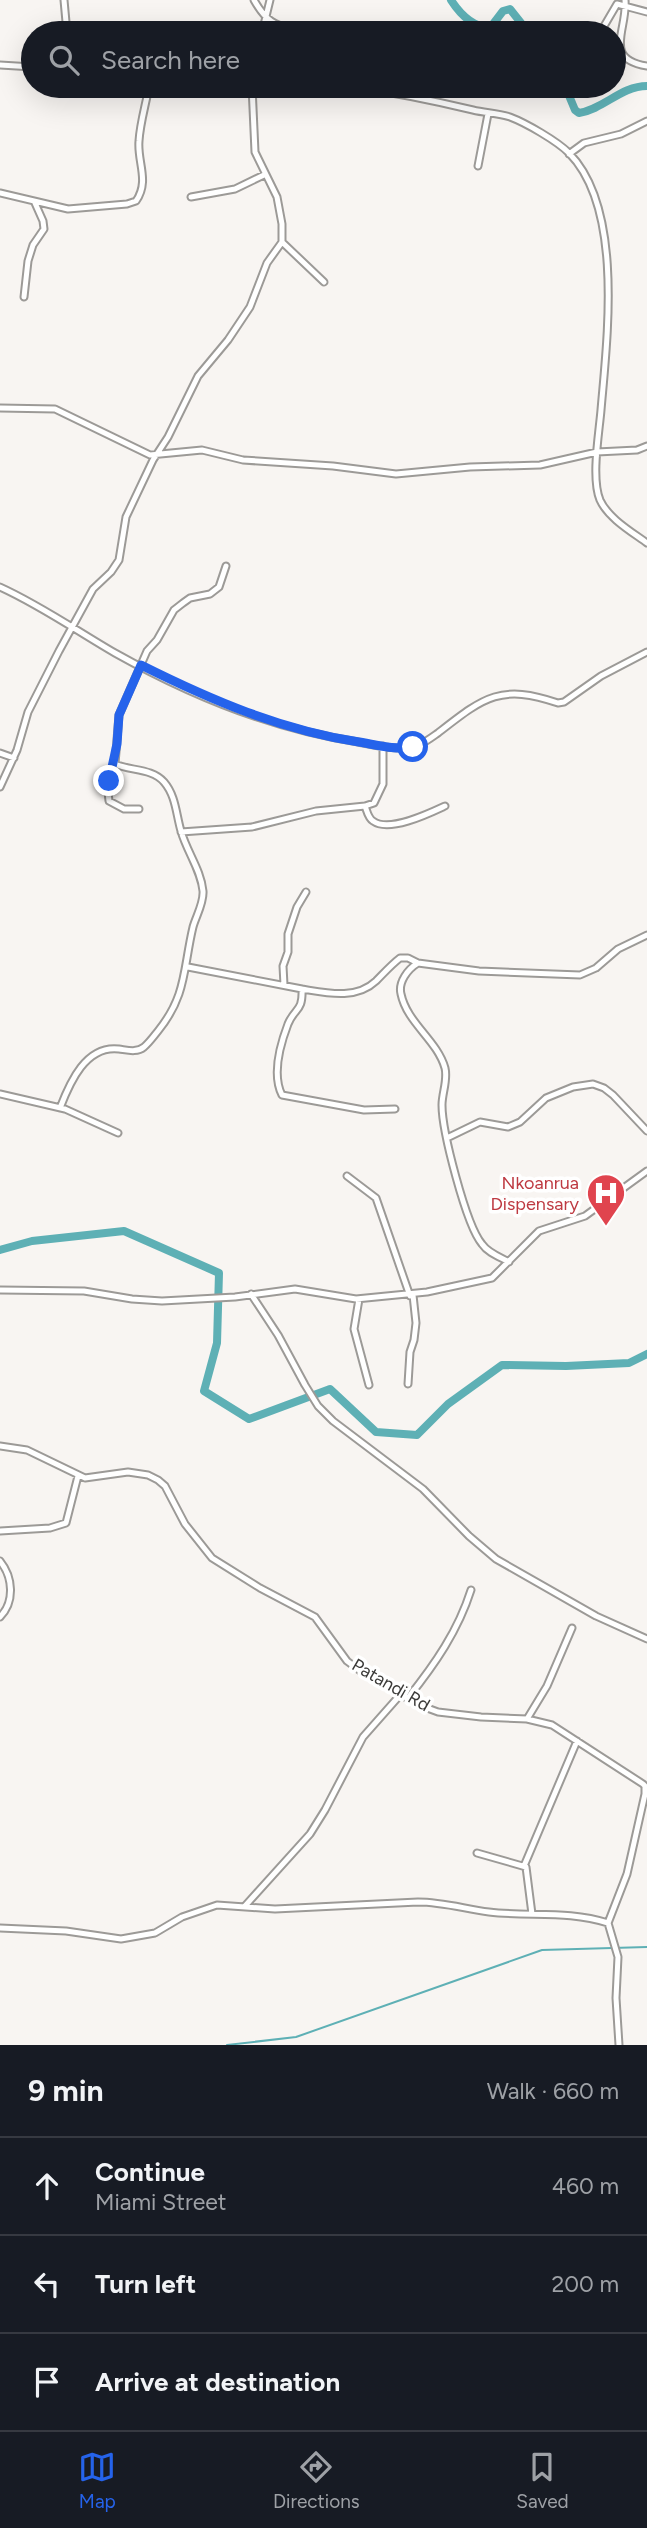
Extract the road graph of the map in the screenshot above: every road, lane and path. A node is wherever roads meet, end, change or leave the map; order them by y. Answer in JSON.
{"nodes":[{"id":1,"x":64,"y":0,"type":"edge"},
{"id":2,"x":254,"y":0,"type":"edge"},
{"id":3,"x":270,"y":0,"type":"edge"},
{"id":4,"x":626,"y":3,"type":"edge"},
{"id":5,"x":647,"y":12,"type":"edge"},
{"id":6,"x":264,"y":17,"type":"junction"},
{"id":7,"x":66,"y":21,"type":"edge"},
{"id":8,"x":264,"y":21,"type":"edge"},
{"id":9,"x":270,"y":21,"type":"edge"},
{"id":10,"x":606,"y":21,"type":"edge"},
{"id":11,"x":623,"y":21,"type":"edge"},
{"id":12,"x":626,"y":58,"type":"edge"},
{"id":13,"x":0,"y":65,"type":"edge"},
{"id":14,"x":647,"y":66,"type":"edge"},
{"id":15,"x":21,"y":67,"type":"edge"},
{"id":16,"x":147,"y":98,"type":"edge"},
{"id":17,"x":253,"y":98,"type":"edge"},
{"id":18,"x":420,"y":98,"type":"edge"},
{"id":19,"x":488,"y":114,"type":"junction"},
{"id":20,"x":647,"y":121,"type":"edge"},
{"id":21,"x":569,"y":154,"type":"junction"},
{"id":22,"x":478,"y":166,"type":"dead end"},
{"id":23,"x":264,"y":175,"type":"junction"},
{"id":24,"x":0,"y":193,"type":"edge"},
{"id":25,"x":191,"y":197,"type":"dead end"},
{"id":26,"x":36,"y":203,"type":"junction"},
{"id":27,"x":282,"y":242,"type":"junction"},
{"id":28,"x":324,"y":282,"type":"dead end"},
{"id":29,"x":24,"y":297,"type":"dead end"},
{"id":30,"x":0,"y":408,"type":"edge"},
{"id":31,"x":647,"y":446,"type":"edge"},
{"id":32,"x":597,"y":452,"type":"junction"},
{"id":33,"x":156,"y":455,"type":"junction"},
{"id":34,"x":647,"y":543,"type":"edge"},
{"id":35,"x":226,"y":566,"type":"dead end"},
{"id":36,"x":0,"y":587,"type":"edge"},
{"id":37,"x":71,"y":626,"type":"junction"},
{"id":38,"x":647,"y":652,"type":"edge"},
{"id":39,"x":141,"y":665,"type":"junction"},
{"id":40,"x":383,"y":746,"type":"junction"},
{"id":41,"x":0,"y":753,"type":"edge"},
{"id":42,"x":14,"y":758,"type":"junction"},
{"id":43,"x":114,"y":764,"type":"junction"},
{"id":44,"x":0,"y":787,"type":"edge"},
{"id":45,"x":365,"y":806,"type":"junction"},
{"id":46,"x":445,"y":806,"type":"dead end"},
{"id":47,"x":139,"y":809,"type":"dead end"},
{"id":48,"x":181,"y":832,"type":"junction"},
{"id":49,"x":306,"y":892,"type":"dead end"},
{"id":50,"x":647,"y":935,"type":"edge"},
{"id":51,"x":418,"y":963,"type":"junction"},
{"id":52,"x":188,"y":967,"type":"junction"},
{"id":53,"x":284,"y":985,"type":"junction"},
{"id":54,"x":302,"y":989,"type":"junction"},
{"id":55,"x":0,"y":1094,"type":"edge"},
{"id":56,"x":60,"y":1108,"type":"junction"},
{"id":57,"x":395,"y":1109,"type":"dead end"},
{"id":58,"x":647,"y":1131,"type":"edge"},
{"id":59,"x":118,"y":1133,"type":"dead end"},
{"id":60,"x":447,"y":1138,"type":"junction"},
{"id":61,"x":647,"y":1171,"type":"edge"},
{"id":62,"x":347,"y":1176,"type":"dead end"},
{"id":63,"x":509,"y":1262,"type":"junction"},
{"id":64,"x":0,"y":1290,"type":"edge"},
{"id":65,"x":251,"y":1294,"type":"junction"},
{"id":66,"x":412,"y":1295,"type":"junction"},
{"id":67,"x":359,"y":1299,"type":"junction"},
{"id":68,"x":408,"y":1384,"type":"dead end"},
{"id":69,"x":369,"y":1385,"type":"dead end"},
{"id":70,"x":0,"y":1446,"type":"edge"},
{"id":71,"x":78,"y":1476,"type":"junction"},
{"id":72,"x":0,"y":1531,"type":"edge"},
{"id":73,"x":0,"y":1561,"type":"edge"},
{"id":74,"x":471,"y":1590,"type":"dead end"},
{"id":75,"x":0,"y":1617,"type":"edge"},
{"id":76,"x":572,"y":1628,"type":"dead end"},
{"id":77,"x":647,"y":1639,"type":"edge"},
{"id":78,"x":401,"y":1694,"type":"junction"},
{"id":79,"x":408,"y":1698,"type":"junction"},
{"id":80,"x":527,"y":1719,"type":"junction"},
{"id":81,"x":578,"y":1741,"type":"junction"},
{"id":82,"x":646,"y":1786,"type":"edge"},
{"id":83,"x":477,"y":1853,"type":"dead end"},
{"id":84,"x":524,"y":1866,"type":"junction"},
{"id":85,"x":245,"y":1906,"type":"junction"},
{"id":86,"x":532,"y":1914,"type":"junction"},
{"id":87,"x":608,"y":1923,"type":"junction"},
{"id":88,"x":0,"y":1928,"type":"edge"},
{"id":89,"x":619,"y":2045,"type":"edge"}],
"edges":[{"from":1,"to":7,"type":"street"},
{"from":2,"to":6,"type":"street"},
{"from":3,"to":6,"type":"street"},
{"from":4,"to":5,"type":"street"},
{"from":4,"to":10,"type":"street"},
{"from":4,"to":11,"type":"street"},
{"from":6,"to":8,"type":"street"},
{"from":6,"to":9,"type":"street"},
{"from":12,"to":14,"type":"street"},
{"from":13,"to":15,"type":"street"},
{"from":16,"to":26,"type":"street"},
{"from":17,"to":23,"type":"street"},
{"from":18,"to":19,"type":"street"},
{"from":19,"to":21,"type":"street"},
{"from":19,"to":22,"type":"street"},
{"from":20,"to":21,"type":"street"},
{"from":21,"to":32,"type":"street"},
{"from":23,"to":25,"type":"street"},
{"from":23,"to":27,"type":"street"},
{"from":24,"to":26,"type":"street"},
{"from":26,"to":29,"type":"street"},
{"from":27,"to":28,"type":"street"},
{"from":27,"to":33,"type":"street"},
{"from":30,"to":33,"type":"street"},
{"from":31,"to":32,"type":"street"},
{"from":32,"to":33,"type":"street"},
{"from":32,"to":34,"type":"street"},
{"from":33,"to":37,"type":"street"},
{"from":35,"to":39,"type":"street"},
{"from":36,"to":37,"type":"street"},
{"from":37,"to":39,"type":"street"},
{"from":37,"to":42,"type":"street"},
{"from":38,"to":40,"type":"street"},
{"from":39,"to":40,"type":"street"},
{"from":39,"to":43,"type":"street"},
{"from":40,"to":45,"type":"street"},
{"from":41,"to":42,"type":"street"},
{"from":42,"to":44,"type":"street"},
{"from":43,"to":47,"type":"street"},
{"from":43,"to":48,"type":"street"},
{"from":45,"to":46,"type":"street"},
{"from":45,"to":48,"type":"street"},
{"from":48,"to":52,"type":"street"},
{"from":49,"to":53,"type":"street"},
{"from":50,"to":51,"type":"street"},
{"from":51,"to":54,"type":"street"},
{"from":51,"to":60,"type":"street"},
{"from":52,"to":53,"type":"street"},
{"from":52,"to":56,"type":"street"},
{"from":53,"to":54,"type":"street"},
{"from":54,"to":57,"type":"street"},
{"from":55,"to":56,"type":"street"},
{"from":56,"to":59,"type":"street"},
{"from":58,"to":60,"type":"street"},
{"from":60,"to":63,"type":"street"},
{"from":61,"to":63,"type":"street"},
{"from":62,"to":66,"type":"street"},
{"from":63,"to":66,"type":"street"},
{"from":64,"to":65,"type":"street"},
{"from":65,"to":67,"type":"street"},
{"from":65,"to":77,"type":"street"},
{"from":66,"to":67,"type":"street"},
{"from":66,"to":68,"type":"street"},
{"from":67,"to":69,"type":"street"},
{"from":70,"to":71,"type":"street","name":"Patandi Rd"},
{"from":71,"to":72,"type":"street"},
{"from":71,"to":78,"type":"street","name":"Patandi Rd"},
{"from":73,"to":75,"type":"street"},
{"from":74,"to":79,"type":"street"},
{"from":76,"to":80,"type":"street"},
{"from":78,"to":79,"type":"street","name":"Patandi Rd"},
{"from":78,"to":85,"type":"street"},
{"from":79,"to":80,"type":"street","name":"Patandi Rd"},
{"from":80,"to":81,"type":"street","name":"Patandi Rd"},
{"from":81,"to":82,"type":"street","name":"Patandi Rd"},
{"from":81,"to":84,"type":"street"},
{"from":82,"to":87,"type":"street","name":"Patandi Rd"},
{"from":83,"to":84,"type":"street"},
{"from":84,"to":86,"type":"street"},
{"from":85,"to":86,"type":"street"},
{"from":85,"to":88,"type":"street"},
{"from":86,"to":87,"type":"street"},
{"from":87,"to":89,"type":"street"}]}
